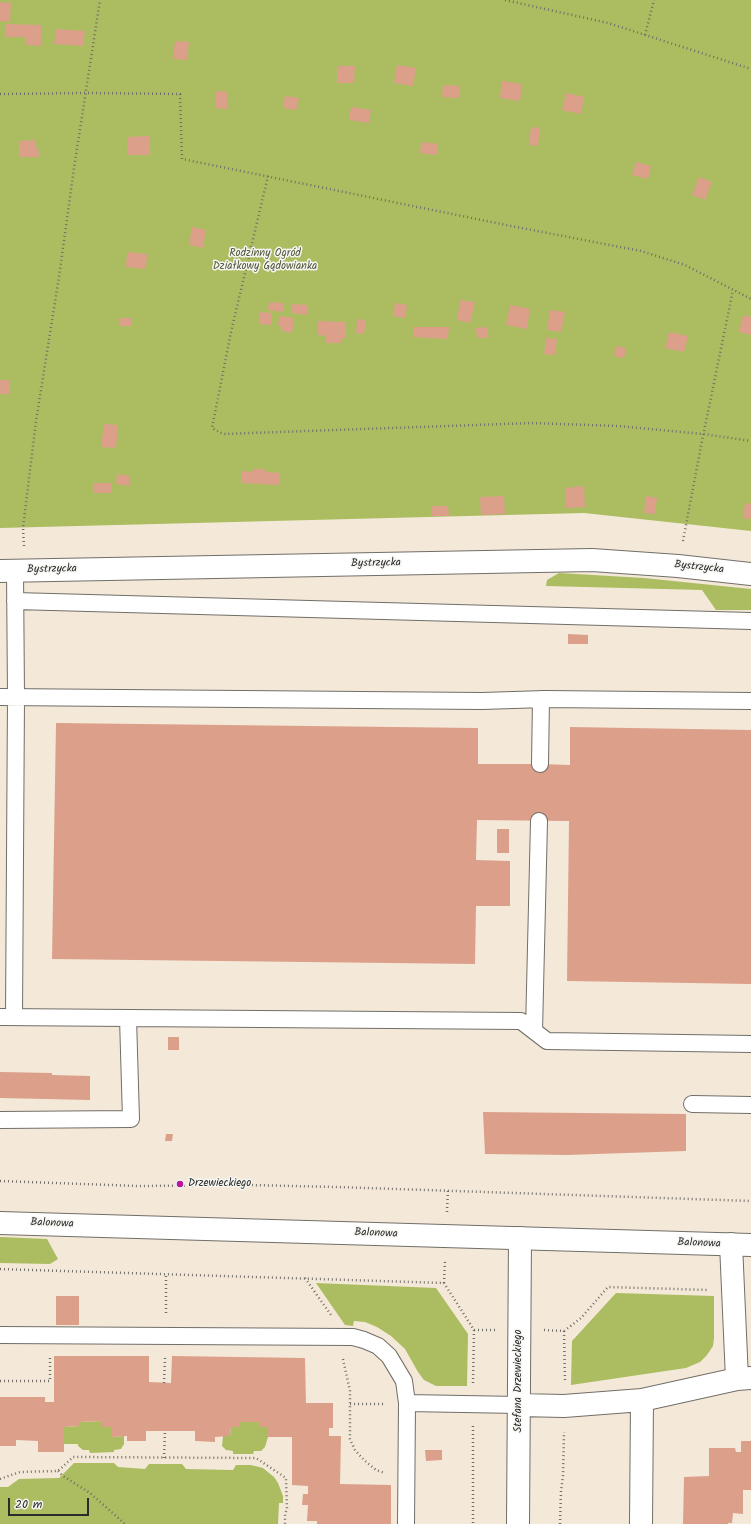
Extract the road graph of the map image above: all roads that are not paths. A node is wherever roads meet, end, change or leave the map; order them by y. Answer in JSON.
{"nodes":[{"id":1,"x":7,"y":571,"type":"edge"},
{"id":2,"x":751,"y":574,"type":"edge"},
{"id":3,"x":15,"y":601,"type":"junction"},
{"id":4,"x":751,"y":621,"type":"edge"},
{"id":5,"x":8,"y":697,"type":"edge"},
{"id":6,"x":541,"y":699,"type":"junction"},
{"id":7,"x":751,"y":701,"type":"edge"},
{"id":8,"x":540,"y":764,"type":"dead end"},
{"id":9,"x":539,"y":821,"type":"dead end"},
{"id":10,"x":7,"y":1017,"type":"edge"},
{"id":11,"x":128,"y":1018,"type":"junction"},
{"id":12,"x":534,"y":1031,"type":"junction"},
{"id":13,"x":751,"y":1044,"type":"edge"},
{"id":14,"x":692,"y":1104,"type":"dead end"},
{"id":15,"x":751,"y":1105,"type":"edge"},
{"id":16,"x":0,"y":1120,"type":"edge"},
{"id":17,"x":0,"y":1223,"type":"edge"},
{"id":18,"x":520,"y":1238,"type":"junction"},
{"id":19,"x":741,"y":1245,"type":"edge"},
{"id":20,"x":0,"y":1335,"type":"edge"},
{"id":21,"x":744,"y":1378,"type":"edge"},
{"id":22,"x":642,"y":1400,"type":"junction"},
{"id":23,"x":407,"y":1403,"type":"junction"},
{"id":24,"x":519,"y":1405,"type":"junction"},
{"id":25,"x":406,"y":1524,"type":"edge"},
{"id":26,"x":518,"y":1524,"type":"edge"},
{"id":27,"x":641,"y":1524,"type":"edge"}],
"edges":[{"from":1,"to":2,"type":"street","name":"Bystrzycka"},
{"from":1,"to":3,"type":"lane"},
{"from":3,"to":4,"type":"lane"},
{"from":3,"to":5,"type":"lane"},
{"from":5,"to":6,"type":"lane"},
{"from":5,"to":10,"type":"lane"},
{"from":6,"to":7,"type":"lane"},
{"from":6,"to":8,"type":"lane"},
{"from":9,"to":12,"type":"lane"},
{"from":10,"to":11,"type":"lane"},
{"from":11,"to":12,"type":"lane"},
{"from":11,"to":16,"type":"lane"},
{"from":12,"to":13,"type":"lane"},
{"from":14,"to":15,"type":"lane"},
{"from":17,"to":18,"type":"street","name":"Balonowa"},
{"from":18,"to":19,"type":"street","name":"Balonowa"},
{"from":18,"to":24,"type":"street","name":"Stefana Drzewieckiego"},
{"from":19,"to":21,"type":"street"},
{"from":20,"to":23,"type":"lane"},
{"from":21,"to":22,"type":"street"},
{"from":22,"to":24,"type":"street"},
{"from":22,"to":27,"type":"street"},
{"from":23,"to":24,"type":"lane"},
{"from":23,"to":25,"type":"lane"},
{"from":24,"to":26,"type":"street","name":"Stefana Drzewieckiego"}]}
